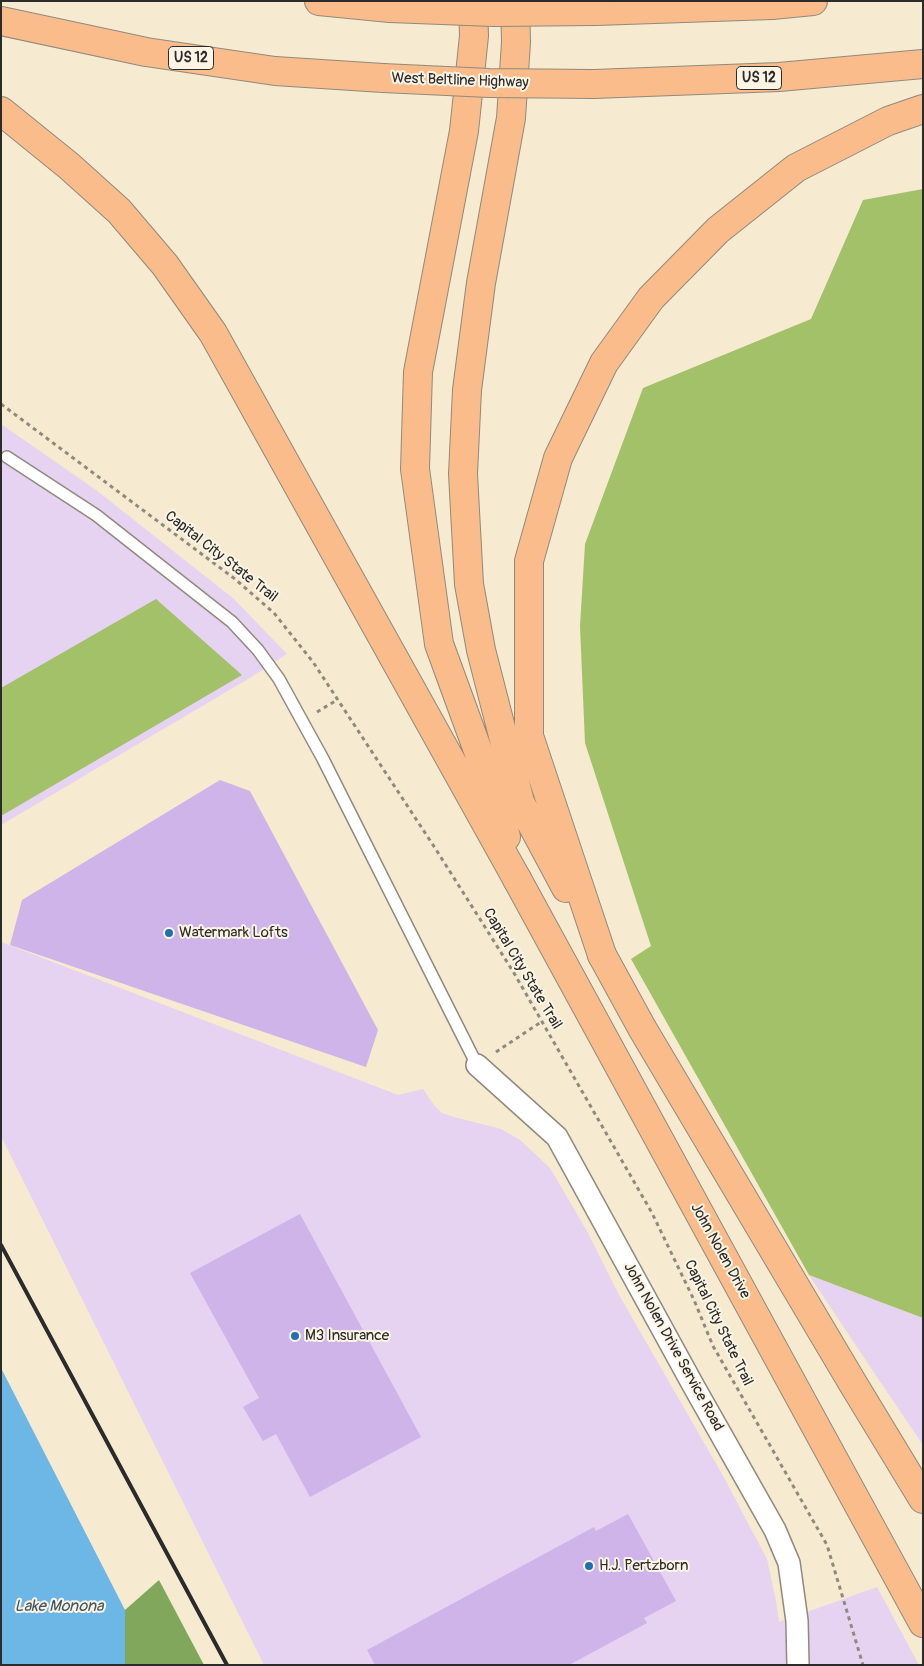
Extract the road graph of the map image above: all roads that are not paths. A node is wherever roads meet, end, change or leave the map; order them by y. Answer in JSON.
{"nodes":[{"id":1,"x":319,"y":1,"type":"edge"},
{"id":2,"x":473,"y":1,"type":"edge"},
{"id":3,"x":515,"y":1,"type":"edge"},
{"id":4,"x":813,"y":1,"type":"edge"},
{"id":5,"x":1,"y":21,"type":"edge"},
{"id":6,"x":923,"y":64,"type":"edge"},
{"id":7,"x":923,"y":109,"type":"edge"},
{"id":8,"x":1,"y":112,"type":"edge"},
{"id":9,"x":7,"y":457,"type":"dead end"},
{"id":10,"x":517,"y":879,"type":"junction"},
{"id":11,"x":602,"y":955,"type":"junction"},
{"id":12,"x":477,"y":1065,"type":"joint"},
{"id":13,"x":923,"y":1499,"type":"edge"},
{"id":14,"x":923,"y":1622,"type":"edge"},
{"id":15,"x":798,"y":1665,"type":"edge"}],
"edges":[{"from":1,"to":4,"type":"main road","bridge":true},
{"from":2,"to":10,"type":"main road"},
{"from":3,"to":11,"type":"main road"},
{"from":5,"to":6,"type":"main road","name":"West Beltline Highway","number":"US 12","bridge":true},
{"from":7,"to":11,"type":"main road"},
{"from":8,"to":10,"type":"main road"},
{"from":9,"to":12,"type":"lane"},
{"from":10,"to":14,"type":"main road","name":"John Nolen Drive"},
{"from":11,"to":13,"type":"main road"},
{"from":12,"to":15,"type":"street","name":"John Nolen Drive Service Road"}]}
